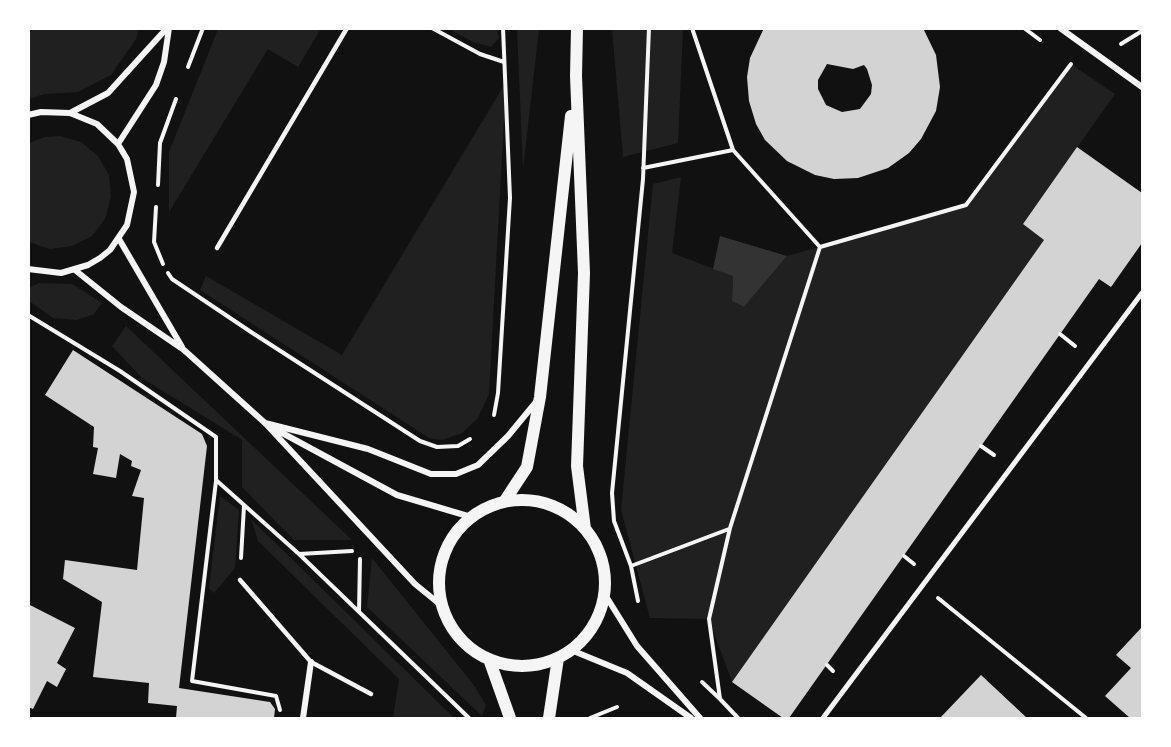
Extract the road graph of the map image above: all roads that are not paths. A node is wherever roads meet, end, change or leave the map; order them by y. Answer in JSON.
{"nodes":[{"id":1,"x":168,"y":28,"type":"edge"},
{"id":2,"x":347,"y":28,"type":"edge"},
{"id":3,"x":577,"y":28,"type":"edge"},
{"id":4,"x":1060,"y":28,"type":"edge"},
{"id":5,"x":576,"y":76,"type":"junction"},
{"id":6,"x":1143,"y":87,"type":"edge"},
{"id":7,"x":70,"y":113,"type":"junction"},
{"id":8,"x":28,"y":115,"type":"edge"},
{"id":9,"x":118,"y":144,"type":"junction"},
{"id":10,"x":119,"y":239,"type":"junction"},
{"id":11,"x":217,"y":248,"type":"dead end"},
{"id":12,"x":75,"y":270,"type":"junction"},
{"id":13,"x":30,"y":271,"type":"edge"},
{"id":14,"x":1143,"y":293,"type":"edge"},
{"id":15,"x":184,"y":350,"type":"junction"},
{"id":16,"x":540,"y":397,"type":"junction"},
{"id":17,"x":265,"y":423,"type":"junction"},
{"id":18,"x":504,"y":502,"type":"junction"},
{"id":19,"x":471,"y":517,"type":"junction"},
{"id":20,"x":585,"y":529,"type":"junction"},
{"id":21,"x":240,"y":580,"type":"road end"},
{"id":22,"x":604,"y":593,"type":"junction"},
{"id":23,"x":442,"y":606,"type":"junction"},
{"id":24,"x":571,"y":650,"type":"junction"},
{"id":25,"x":558,"y":658,"type":"junction"},
{"id":26,"x":489,"y":659,"type":"junction"},
{"id":27,"x":311,"y":662,"type":"junction"},
{"id":28,"x":371,"y":694,"type":"dead end"},
{"id":29,"x":303,"y":718,"type":"edge"},
{"id":30,"x":510,"y":718,"type":"edge"},
{"id":31,"x":549,"y":718,"type":"edge"},
{"id":32,"x":691,"y":718,"type":"edge"},
{"id":33,"x":700,"y":718,"type":"edge"},
{"id":34,"x":823,"y":718,"type":"edge"}],
"edges":[{"from":1,"to":7,"type":"street"},
{"from":1,"to":9,"type":"street"},
{"from":2,"to":11,"type":"lane"},
{"from":3,"to":5,"type":"main road"},
{"from":4,"to":6,"type":"street"},
{"from":5,"to":16,"type":"main road"},
{"from":5,"to":20,"type":"main road"},
{"from":7,"to":8,"type":"street"},
{"from":7,"to":9,"type":"street"},
{"from":9,"to":10,"type":"street"},
{"from":10,"to":12,"type":"street"},
{"from":10,"to":15,"type":"street"},
{"from":12,"to":13,"type":"street"},
{"from":12,"to":15,"type":"street"},
{"from":14,"to":34,"type":"street"},
{"from":15,"to":17,"type":"street"},
{"from":16,"to":17,"type":"street"},
{"from":16,"to":18,"type":"main road"},
{"from":17,"to":19,"type":"street"},
{"from":17,"to":23,"type":"street"},
{"from":18,"to":19,"type":"main road"},
{"from":18,"to":20,"type":"main road"},
{"from":19,"to":23,"type":"main road"},
{"from":20,"to":22,"type":"main road"},
{"from":21,"to":27,"type":"lane"},
{"from":22,"to":24,"type":"main road"},
{"from":22,"to":33,"type":"street"},
{"from":23,"to":26,"type":"main road"},
{"from":24,"to":25,"type":"main road"},
{"from":24,"to":32,"type":"street"},
{"from":25,"to":26,"type":"main road"},
{"from":25,"to":31,"type":"main road"},
{"from":26,"to":30,"type":"main road"},
{"from":27,"to":28,"type":"lane"},
{"from":27,"to":29,"type":"street"}]}
